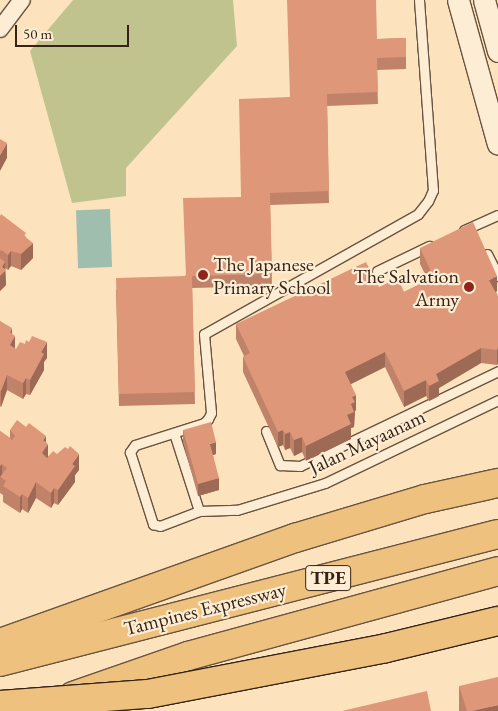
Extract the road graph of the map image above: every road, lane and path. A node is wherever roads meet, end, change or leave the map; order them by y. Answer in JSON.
{"nodes":[{"id":1,"x":22,"y":0,"type":"edge"},
{"id":2,"x":419,"y":0,"type":"edge"},
{"id":3,"x":458,"y":0,"type":"edge"},
{"id":4,"x":484,"y":0,"type":"edge"},
{"id":5,"x":0,"y":28,"type":"edge"},
{"id":6,"x":498,"y":51,"type":"edge"},
{"id":7,"x":498,"y":144,"type":"edge"},
{"id":8,"x":498,"y":215,"type":"edge"},
{"id":9,"x":455,"y":234,"type":"edge"},
{"id":10,"x":476,"y":234,"type":"junction"},
{"id":11,"x":437,"y":242,"type":"edge"},
{"id":12,"x":377,"y":271,"type":"dead end"},
{"id":13,"x":498,"y":276,"type":"edge"},
{"id":14,"x":498,"y":371,"type":"edge"},
{"id":15,"x":498,"y":400,"type":"edge"},
{"id":16,"x":266,"y":432,"type":"dead end"},
{"id":17,"x":174,"y":433,"type":"junction"},
{"id":18,"x":498,"y":483,"type":"edge"},
{"id":19,"x":199,"y":512,"type":"junction"},
{"id":20,"x":498,"y":534,"type":"edge"},
{"id":21,"x":498,"y":571,"type":"edge"},
{"id":22,"x":498,"y":620,"type":"edge"},
{"id":23,"x":0,"y":643,"type":"edge"},
{"id":24,"x":0,"y":662,"type":"edge"},
{"id":25,"x":0,"y":705,"type":"edge"},
{"id":26,"x":29,"y":711,"type":"edge"},
{"id":27,"x":91,"y":711,"type":"edge"}],
"edges":[{"from":1,"to":5,"type":"street"},
{"from":2,"to":17,"type":"lane"},
{"from":3,"to":7,"type":"street"},
{"from":4,"to":6,"type":"street"},
{"from":8,"to":10,"type":"lane"},
{"from":9,"to":10,"type":"lane"},
{"from":10,"to":13,"type":"lane"},
{"from":11,"to":12,"type":"lane"},
{"from":14,"to":16,"type":"lane"},
{"from":15,"to":19,"type":"lane","name":"Jalan Mayaanam"},
{"from":17,"to":19,"type":"lane"},
{"from":17,"to":19,"type":"lane","name":"Jalan Mayaanam"},
{"from":18,"to":23,"type":"highway"},
{"from":20,"to":24,"type":"highway","name":"Tampines Expressway","number":"TPE"},
{"from":21,"to":26,"type":"highway","name":"Tampines Expressway","number":"TPE"},
{"from":22,"to":25,"type":"highway","bridge":true},
{"from":22,"to":27,"type":"highway"}]}
